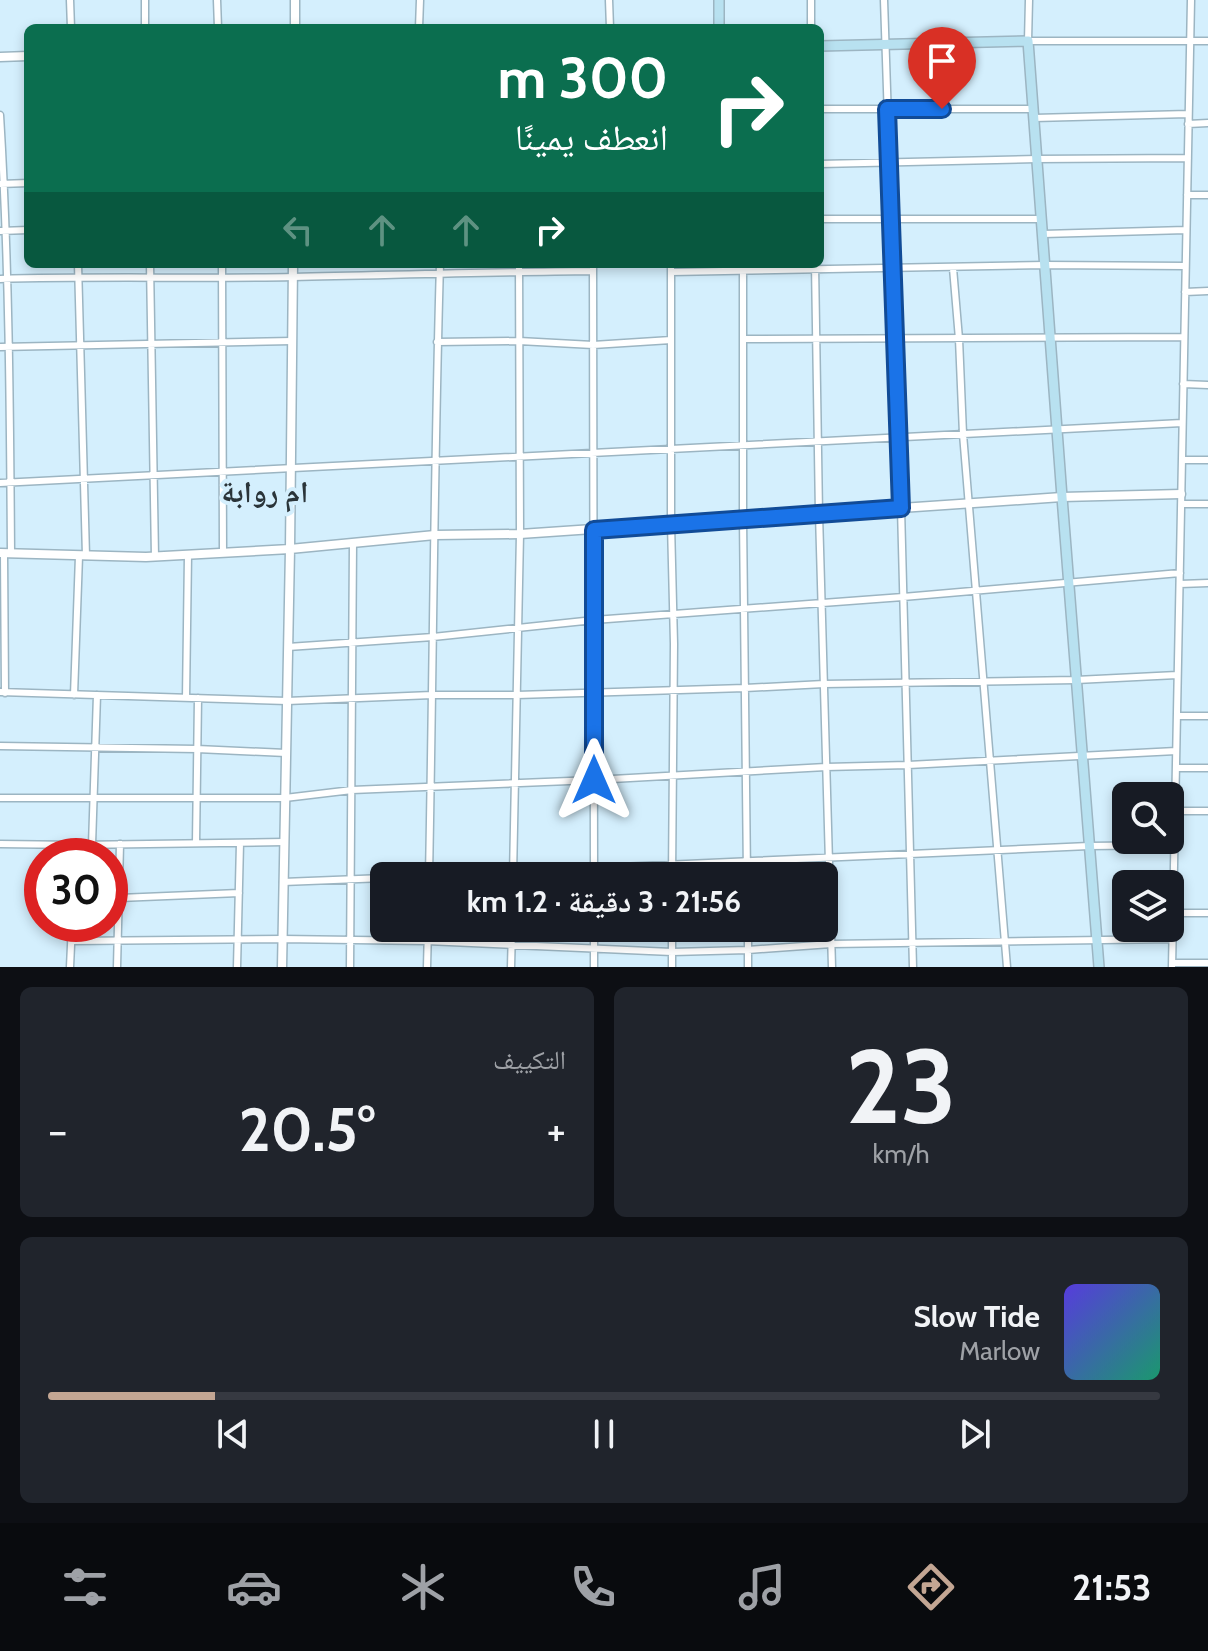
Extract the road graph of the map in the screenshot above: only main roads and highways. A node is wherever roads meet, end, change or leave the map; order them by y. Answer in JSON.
{"nodes":[{"id":1,"x":719,"y":0,"type":"edge"},
{"id":2,"x":719,"y":24,"type":"edge"},
{"id":3,"x":824,"y":46,"type":"edge"},
{"id":4,"x":1099,"y":967,"type":"edge"}],
"edges":[{"from":1,"to":2,"type":"main road"},
{"from":3,"to":4,"type":"main road"}]}
